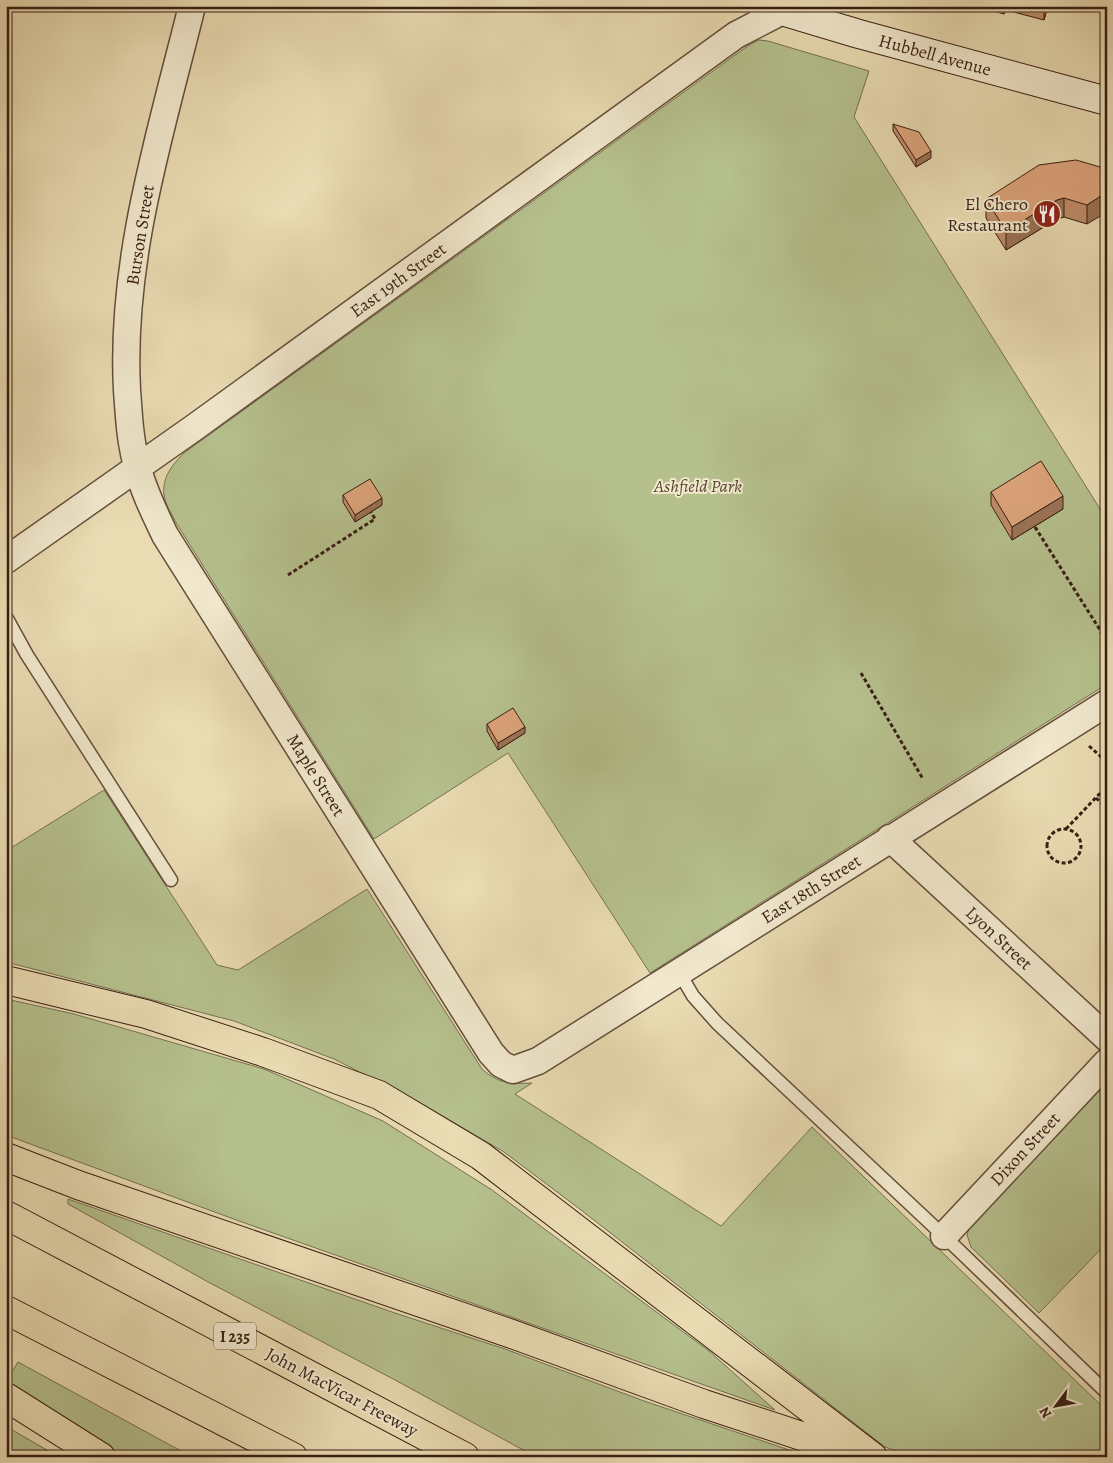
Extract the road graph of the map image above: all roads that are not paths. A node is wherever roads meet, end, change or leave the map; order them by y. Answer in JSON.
{"nodes":[{"id":1,"x":192,"y":6,"type":"edge"},
{"id":2,"x":779,"y":8,"type":"edge"},
{"id":3,"x":1107,"y":101,"type":"edge"},
{"id":4,"x":137,"y":468,"type":"junction"},
{"id":5,"x":6,"y":560,"type":"edge"},
{"id":6,"x":6,"y":617,"type":"edge"},
{"id":7,"x":1107,"y":703,"type":"edge"},
{"id":8,"x":890,"y":838,"type":"junction"},
{"id":9,"x":171,"y":880,"type":"dead end"},
{"id":10,"x":679,"y":972,"type":"junction"},
{"id":11,"x":6,"y":980,"type":"edge"},
{"id":12,"x":1107,"y":1038,"type":"edge"},
{"id":13,"x":1107,"y":1062,"type":"edge"},
{"id":14,"x":513,"y":1070,"type":"joint"},
{"id":15,"x":6,"y":1157,"type":"edge"},
{"id":16,"x":6,"y":1215,"type":"edge"},
{"id":17,"x":944,"y":1236,"type":"junction"},
{"id":18,"x":6,"y":1310,"type":"edge"},
{"id":19,"x":1107,"y":1393,"type":"edge"},
{"id":20,"x":6,"y":1396,"type":"edge"},
{"id":21,"x":100,"y":1457,"type":"edge"},
{"id":22,"x":293,"y":1457,"type":"edge"},
{"id":23,"x":465,"y":1457,"type":"edge"},
{"id":24,"x":864,"y":1457,"type":"edge"},
{"id":25,"x":873,"y":1457,"type":"edge"}],
"edges":[{"from":1,"to":4,"type":"street","name":"Burson Street"},
{"from":2,"to":3,"type":"main road","name":"Hubbell Avenue"},
{"from":2,"to":4,"type":"street","name":"East 19th Street"},
{"from":4,"to":5,"type":"street","name":"East 19th Street"},
{"from":4,"to":14,"type":"street","name":"Maple Street"},
{"from":6,"to":9,"type":"lane"},
{"from":7,"to":8,"type":"street","name":"East 18th Street"},
{"from":8,"to":10,"type":"street","name":"East 18th Street"},
{"from":8,"to":12,"type":"street","name":"Lyon Street"},
{"from":10,"to":14,"type":"street","name":"East 18th Street"},
{"from":10,"to":17,"type":"lane"},
{"from":11,"to":25,"type":"highway"},
{"from":13,"to":17,"type":"street","name":"Dixon Street"},
{"from":15,"to":24,"type":"highway"},
{"from":16,"to":23,"type":"highway","name":"John MacVicar Freeway","number":"I 235"},
{"from":17,"to":19,"type":"lane"},
{"from":18,"to":22,"type":"highway"},
{"from":20,"to":21,"type":"highway"}]}
